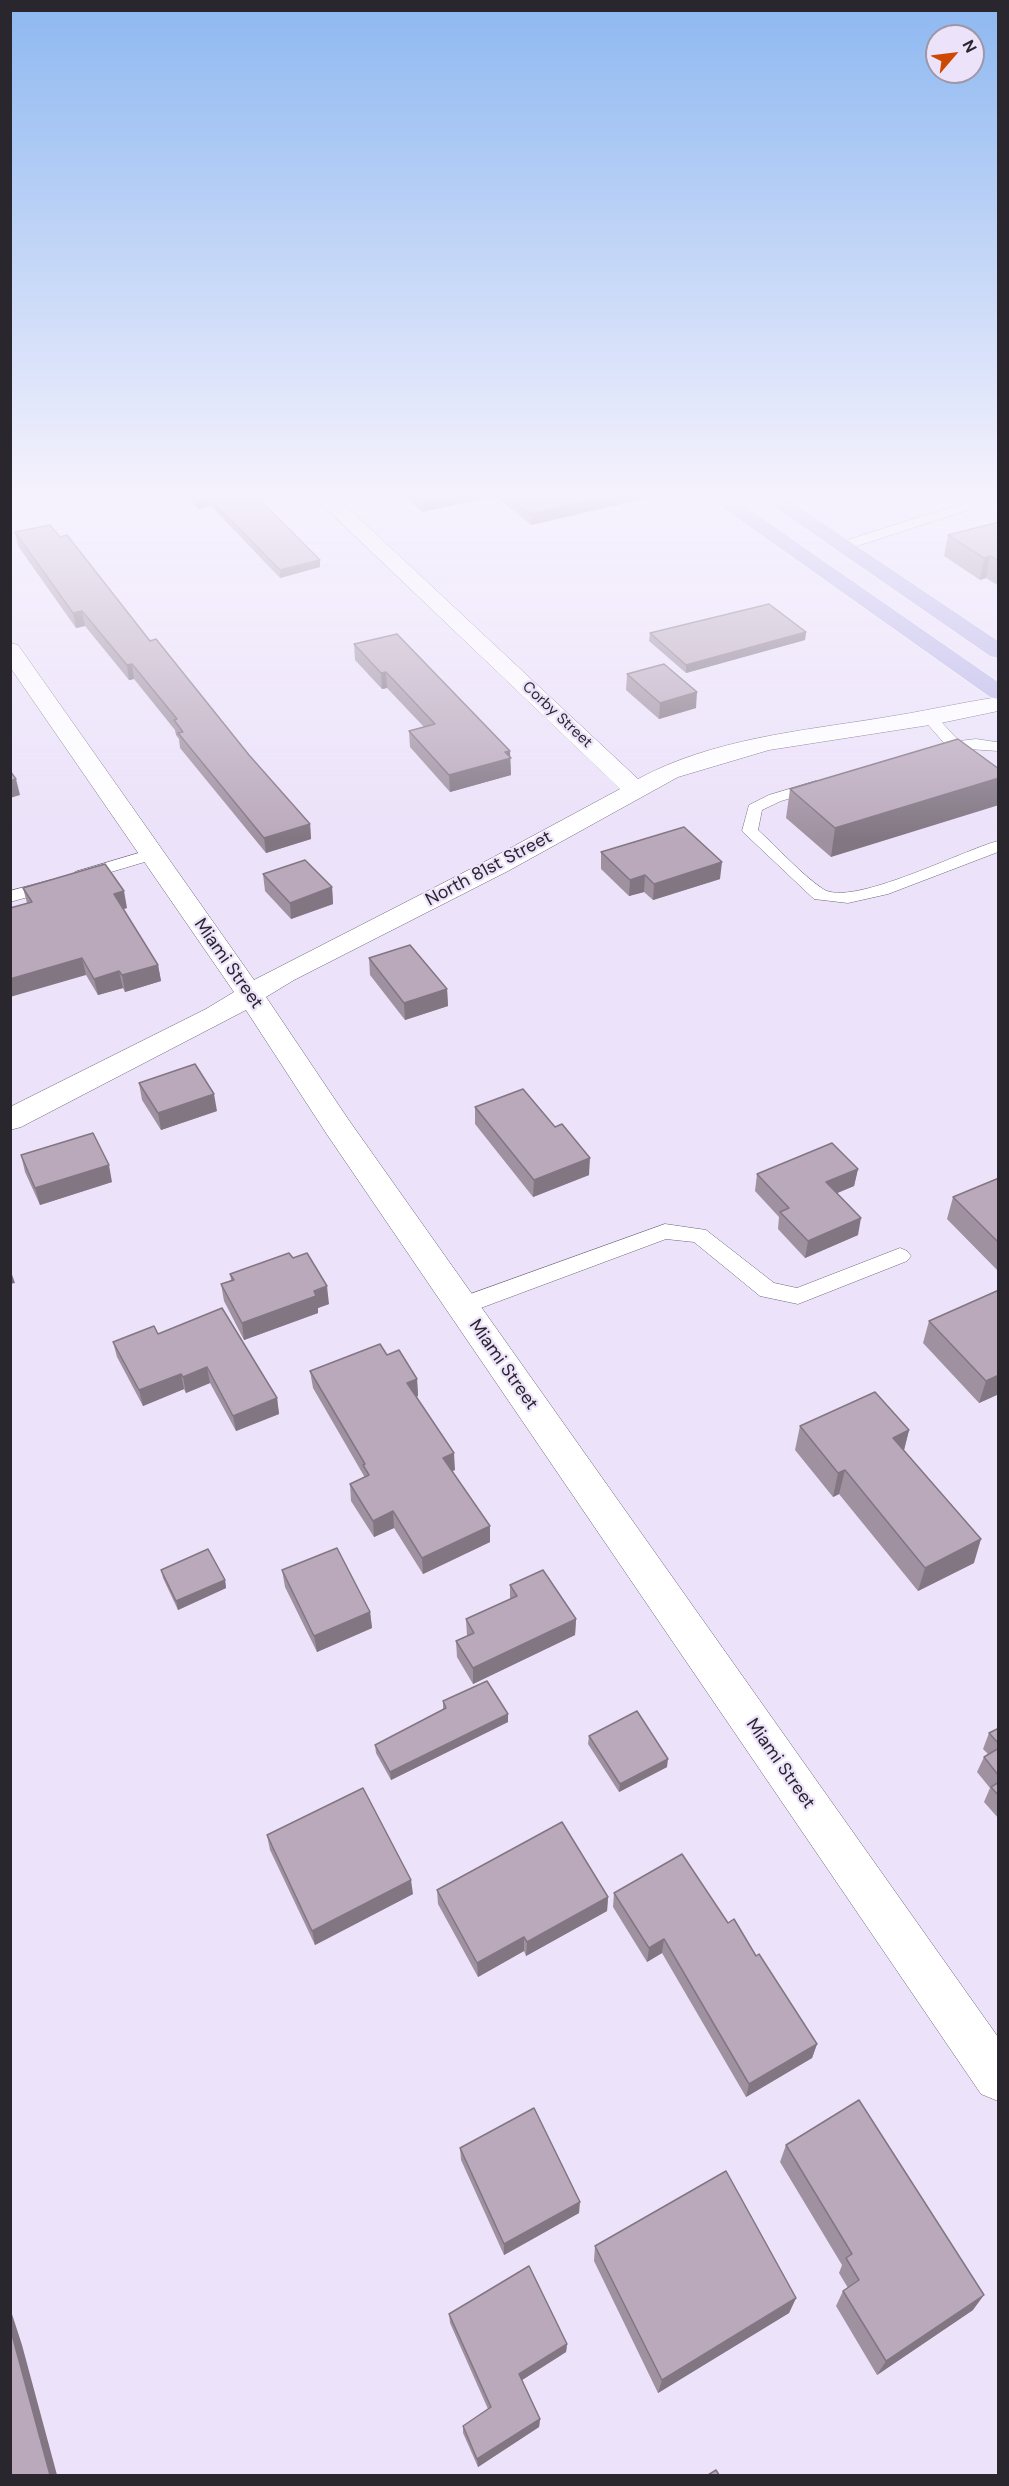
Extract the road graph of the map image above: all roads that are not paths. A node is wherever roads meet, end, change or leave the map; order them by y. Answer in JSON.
{"nodes":[{"id":1,"x":442,"y":608,"type":"edge"},
{"id":2,"x":878,"y":608,"type":"edge"},
{"id":3,"x":935,"y":608,"type":"edge"},
{"id":4,"x":10,"y":650,"type":"edge"},
{"id":5,"x":999,"y":651,"type":"edge"},
{"id":6,"x":999,"y":692,"type":"edge"},
{"id":7,"x":999,"y":704,"type":"edge"},
{"id":8,"x":930,"y":718,"type":"junction"},
{"id":9,"x":955,"y":746,"type":"junction"},
{"id":10,"x":999,"y":747,"type":"edge"},
{"id":11,"x":921,"y":756,"type":"edge"},
{"id":12,"x":831,"y":782,"type":"edge"},
{"id":13,"x":636,"y":790,"type":"junction"},
{"id":14,"x":999,"y":846,"type":"edge"},
{"id":15,"x":152,"y":854,"type":"junction"},
{"id":16,"x":10,"y":897,"type":"edge"},
{"id":17,"x":250,"y":994,"type":"junction"},
{"id":18,"x":10,"y":1120,"type":"edge"},
{"id":19,"x":900,"y":1256,"type":"dead end"},
{"id":20,"x":462,"y":1306,"type":"junction"},
{"id":21,"x":999,"y":2077,"type":"edge"}],
"edges":[{"from":1,"to":13,"type":"street","name":"Corby Street"},
{"from":2,"to":6,"type":"main road"},
{"from":3,"to":5,"type":"main road"},
{"from":4,"to":15,"type":"street","name":"Miami Street"},
{"from":7,"to":8,"type":"street","name":"North 81st Street"},
{"from":8,"to":9,"type":"lane"},
{"from":8,"to":13,"type":"street","name":"North 81st Street"},
{"from":9,"to":10,"type":"lane"},
{"from":9,"to":11,"type":"lane"},
{"from":12,"to":14,"type":"lane"},
{"from":13,"to":17,"type":"street","name":"North 81st Street"},
{"from":15,"to":16,"type":"lane"},
{"from":15,"to":17,"type":"street","name":"Miami Street"},
{"from":17,"to":18,"type":"street","name":"North 81st Street"},
{"from":17,"to":20,"type":"street","name":"Miami Street"},
{"from":19,"to":20,"type":"lane"},
{"from":20,"to":21,"type":"street","name":"Miami Street"}]}
